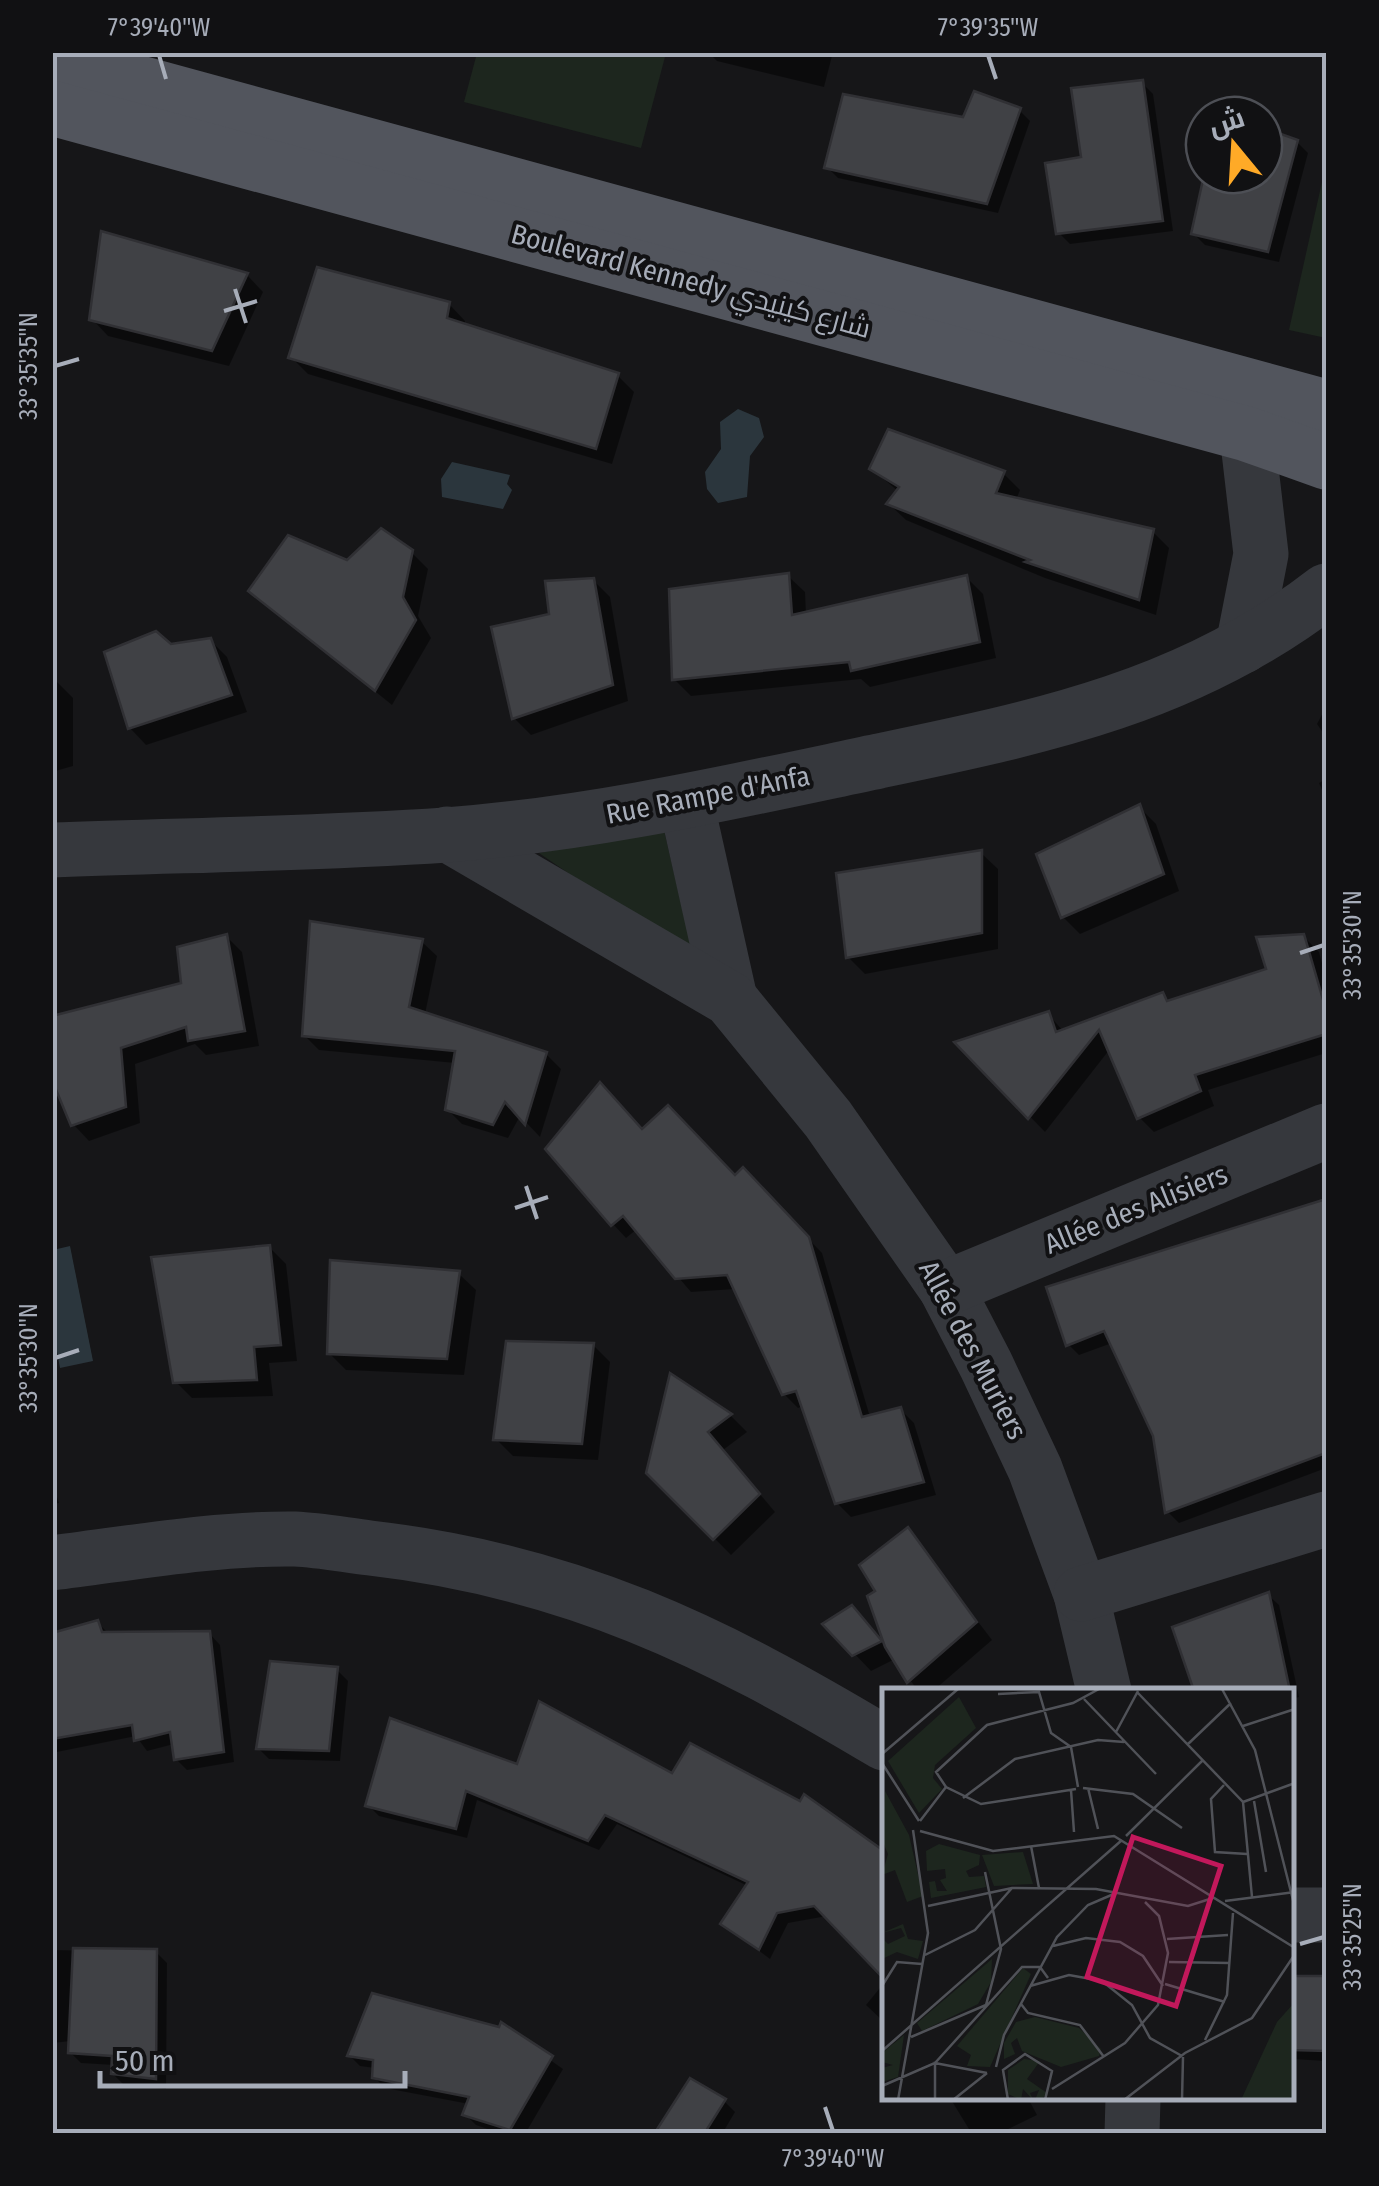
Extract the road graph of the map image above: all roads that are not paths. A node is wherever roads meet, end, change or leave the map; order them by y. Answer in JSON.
{"nodes":[{"id":1,"x":52,"y":59,"type":"edge"},
{"id":2,"x":52,"y":108,"type":"edge"},
{"id":3,"x":1326,"y":407,"type":"edge"},
{"id":4,"x":1258,"y":413,"type":"junction"},
{"id":5,"x":1326,"y":462,"type":"edge"},
{"id":6,"x":1326,"y":591,"type":"edge"},
{"id":7,"x":1242,"y":646,"type":"junction"},
{"id":8,"x":686,"y":802,"type":"junction"},
{"id":9,"x":447,"y":834,"type":"junction"},
{"id":10,"x":52,"y":850,"type":"edge"},
{"id":11,"x":730,"y":1000,"type":"junction"},
{"id":12,"x":1326,"y":1131,"type":"edge"},
{"id":13,"x":946,"y":1288,"type":"junction"},
{"id":14,"x":1326,"y":1518,"type":"edge"},
{"id":15,"x":52,"y":1564,"type":"edge"},
{"id":16,"x":1081,"y":1594,"type":"junction"},
{"id":17,"x":1096,"y":1684,"type":"edge"},
{"id":18,"x":882,"y":1742,"type":"edge"},
{"id":19,"x":1326,"y":1914,"type":"edge"},
{"id":20,"x":1294,"y":1915,"type":"edge"},
{"id":21,"x":1132,"y":2101,"type":"edge"},
{"id":22,"x":1132,"y":2134,"type":"edge"}],
"edges":[{"from":1,"to":4,"type":"main road","name":"Boulevard Kennedy شارع كينيدي"},
{"from":2,"to":4,"type":"main road","name":"Boulevard Kennedy شارع كينيدي"},
{"from":3,"to":4,"type":"main road","name":"Boulevard Kennedy شارع كينيدي"},
{"from":4,"to":5,"type":"main road","name":"Boulevard Kennedy شارع كينيدي"},
{"from":4,"to":7,"type":"street"},
{"from":6,"to":7,"type":"street","name":"Rue Rampe d'Anfa"},
{"from":7,"to":8,"type":"street","name":"Rue Rampe d'Anfa"},
{"from":8,"to":9,"type":"street","name":"Rue Rampe d'Anfa"},
{"from":8,"to":11,"type":"street","name":"Allée des Muriers"},
{"from":9,"to":10,"type":"street","name":"Rue Rampe d'Anfa"},
{"from":9,"to":11,"type":"street","name":"Allée des Muriers"},
{"from":11,"to":13,"type":"street","name":"Allée des Muriers"},
{"from":12,"to":13,"type":"street","name":"Allée des Alisiers"},
{"from":13,"to":16,"type":"street","name":"Allée des Muriers"},
{"from":14,"to":16,"type":"street"},
{"from":15,"to":18,"type":"street"},
{"from":16,"to":17,"type":"street","name":"Allée des Muriers"},
{"from":19,"to":20,"type":"street"},
{"from":21,"to":22,"type":"street"}]}
